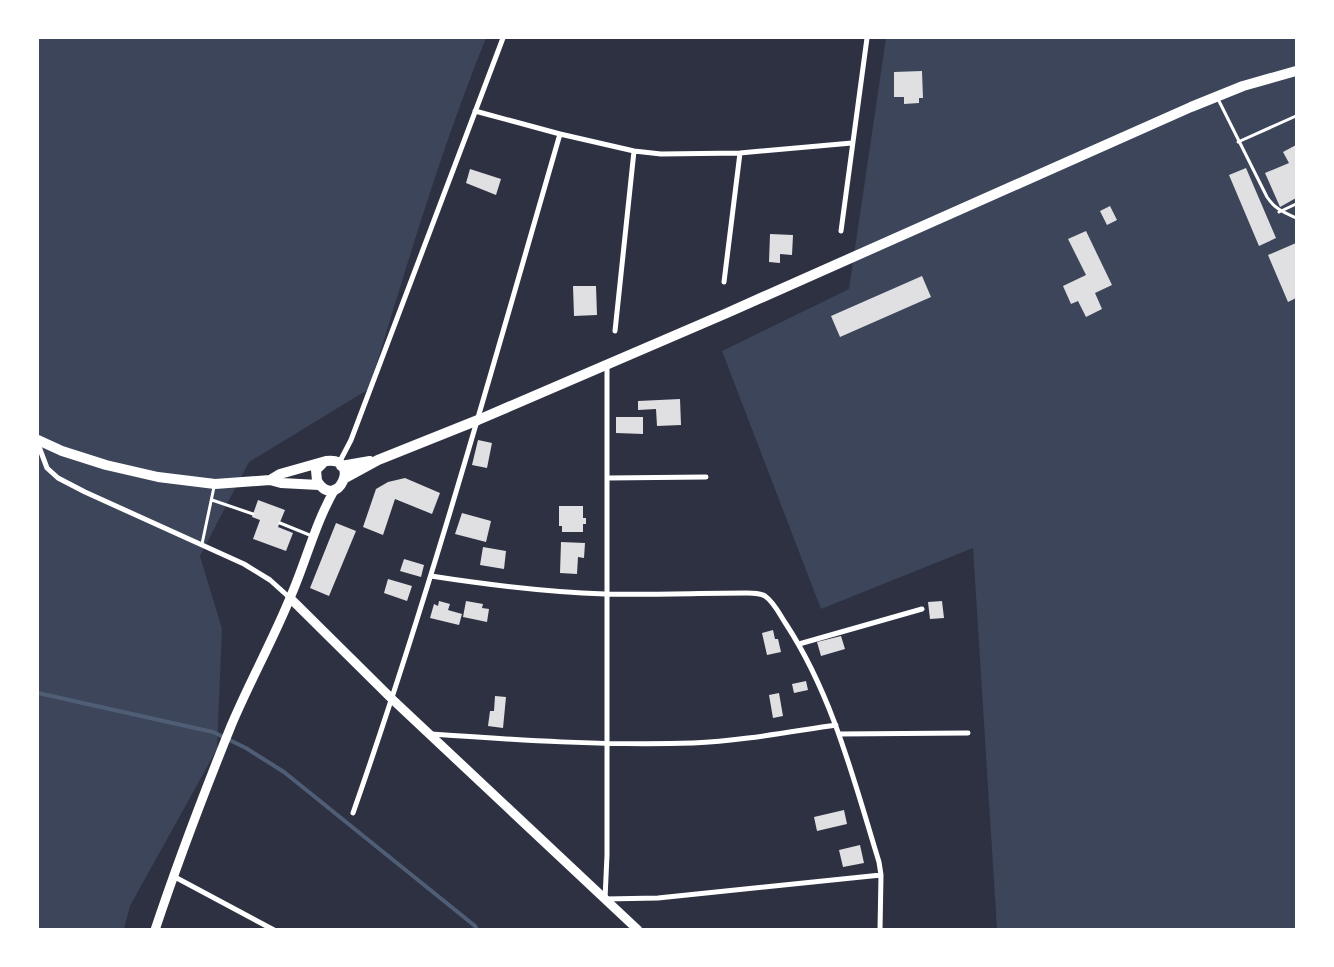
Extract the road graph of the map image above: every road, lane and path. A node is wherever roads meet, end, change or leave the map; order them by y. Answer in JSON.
{"nodes":[{"id":1,"x":503,"y":38,"type":"edge"},
{"id":2,"x":867,"y":38,"type":"edge"},
{"id":3,"x":1296,"y":71,"type":"edge"},
{"id":4,"x":1216,"y":96,"type":"junction"},
{"id":5,"x":474,"y":111,"type":"junction"},
{"id":6,"x":1296,"y":116,"type":"edge"},
{"id":7,"x":560,"y":134,"type":"junction"},
{"id":8,"x":1238,"y":142,"type":"junction"},
{"id":9,"x":852,"y":143,"type":"junction"},
{"id":10,"x":634,"y":151,"type":"junction"},
{"id":11,"x":740,"y":153,"type":"junction"},
{"id":12,"x":1296,"y":204,"type":"edge"},
{"id":13,"x":1279,"y":212,"type":"junction"},
{"id":14,"x":1296,"y":218,"type":"edge"},
{"id":15,"x":841,"y":231,"type":"dead end"},
{"id":16,"x":724,"y":282,"type":"dead end"},
{"id":17,"x":615,"y":331,"type":"dead end"},
{"id":18,"x":607,"y":365,"type":"junction"},
{"id":19,"x":478,"y":420,"type":"junction"},
{"id":20,"x":38,"y":442,"type":"edge"},
{"id":21,"x":378,"y":460,"type":"junction"},
{"id":22,"x":323,"y":463,"type":"junction"},
{"id":23,"x":340,"y":465,"type":"junction"},
{"id":24,"x":706,"y":477,"type":"dead end"},
{"id":25,"x":345,"y":478,"type":"junction"},
{"id":26,"x":607,"y":478,"type":"junction"},
{"id":27,"x":270,"y":480,"type":"junction"},
{"id":28,"x":215,"y":484,"type":"junction"},
{"id":29,"x":320,"y":486,"type":"junction"},
{"id":30,"x":335,"y":490,"type":"junction"},
{"id":31,"x":212,"y":500,"type":"junction"},
{"id":32,"x":324,"y":508,"type":"junction"},
{"id":33,"x":253,"y":514,"type":"dead end"},
{"id":34,"x":280,"y":523,"type":"dead end"},
{"id":35,"x":314,"y":537,"type":"junction"},
{"id":36,"x":202,"y":544,"type":"junction"},
{"id":37,"x":431,"y":576,"type":"junction"},
{"id":38,"x":606,"y":594,"type":"junction"},
{"id":39,"x":290,"y":598,"type":"junction"},
{"id":40,"x":922,"y":609,"type":"dead end"},
{"id":41,"x":799,"y":644,"type":"junction"},
{"id":42,"x":392,"y":700,"type":"junction"},
{"id":43,"x":836,"y":726,"type":"junction"},
{"id":44,"x":968,"y":733,"type":"dead end"},
{"id":45,"x":428,"y":734,"type":"junction"},
{"id":46,"x":839,"y":734,"type":"junction"},
{"id":47,"x":606,"y":744,"type":"junction"},
{"id":48,"x":353,"y":813,"type":"dead end"},
{"id":49,"x":881,"y":875,"type":"junction"},
{"id":50,"x":173,"y":876,"type":"junction"},
{"id":51,"x":605,"y":899,"type":"junction"},
{"id":52,"x":155,"y":930,"type":"edge"},
{"id":53,"x":274,"y":930,"type":"edge"},
{"id":54,"x":638,"y":930,"type":"edge"},
{"id":55,"x":880,"y":930,"type":"edge"}],
"edges":[{"from":1,"to":5,"type":"street"},
{"from":2,"to":9,"type":"street"},
{"from":3,"to":4,"type":"main road"},
{"from":4,"to":8,"type":"lane"},
{"from":4,"to":18,"type":"main road"},
{"from":5,"to":7,"type":"street"},
{"from":5,"to":23,"type":"street"},
{"from":6,"to":8,"type":"lane"},
{"from":7,"to":10,"type":"street"},
{"from":7,"to":19,"type":"street"},
{"from":8,"to":13,"type":"lane"},
{"from":9,"to":11,"type":"street"},
{"from":9,"to":15,"type":"street"},
{"from":10,"to":11,"type":"street"},
{"from":10,"to":17,"type":"street"},
{"from":11,"to":16,"type":"street"},
{"from":12,"to":13,"type":"lane"},
{"from":13,"to":14,"type":"lane"},
{"from":18,"to":19,"type":"main road"},
{"from":18,"to":26,"type":"street"},
{"from":19,"to":21,"type":"main road"},
{"from":19,"to":37,"type":"street"},
{"from":20,"to":28,"type":"main road"},
{"from":20,"to":36,"type":"street"},
{"from":21,"to":23,"type":"main road"},
{"from":21,"to":25,"type":"main road"},
{"from":22,"to":23,"type":"main road"},
{"from":22,"to":27,"type":"main road"},
{"from":22,"to":29,"type":"main road"},
{"from":23,"to":25,"type":"main road"},
{"from":24,"to":26,"type":"street"},
{"from":25,"to":30,"type":"main road"},
{"from":26,"to":38,"type":"street"},
{"from":27,"to":28,"type":"main road"},
{"from":27,"to":29,"type":"main road"},
{"from":28,"to":31,"type":"lane"},
{"from":29,"to":30,"type":"main road"},
{"from":29,"to":32,"type":"main road"},
{"from":30,"to":32,"type":"main road"},
{"from":31,"to":33,"type":"lane"},
{"from":31,"to":36,"type":"lane"},
{"from":32,"to":35,"type":"main road"},
{"from":34,"to":35,"type":"lane"},
{"from":35,"to":39,"type":"main road"},
{"from":36,"to":39,"type":"street"},
{"from":37,"to":38,"type":"street"},
{"from":37,"to":42,"type":"street"},
{"from":38,"to":41,"type":"street"},
{"from":38,"to":47,"type":"street"},
{"from":39,"to":42,"type":"main road"},
{"from":39,"to":50,"type":"main road"},
{"from":40,"to":41,"type":"street"},
{"from":41,"to":43,"type":"street"},
{"from":42,"to":45,"type":"main road"},
{"from":42,"to":48,"type":"street"},
{"from":43,"to":46,"type":"street"},
{"from":43,"to":47,"type":"street"},
{"from":44,"to":46,"type":"street"},
{"from":45,"to":47,"type":"street"},
{"from":45,"to":51,"type":"main road"},
{"from":46,"to":49,"type":"street"},
{"from":47,"to":51,"type":"street"},
{"from":49,"to":51,"type":"street"},
{"from":49,"to":55,"type":"street"},
{"from":50,"to":52,"type":"main road"},
{"from":50,"to":53,"type":"street"},
{"from":51,"to":54,"type":"main road"}]}
